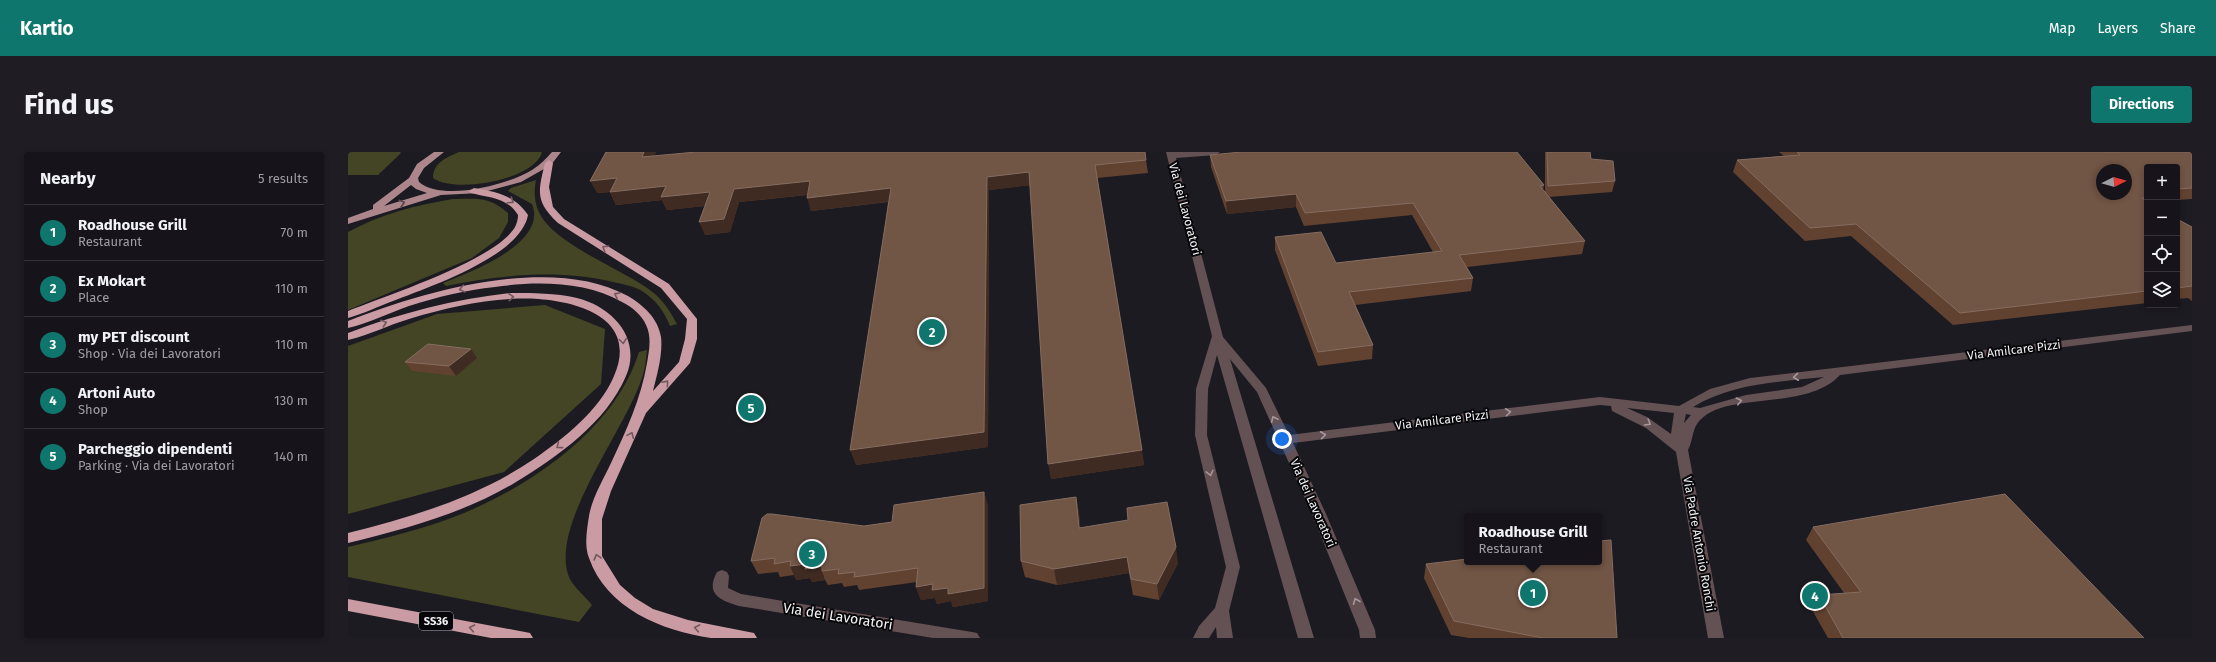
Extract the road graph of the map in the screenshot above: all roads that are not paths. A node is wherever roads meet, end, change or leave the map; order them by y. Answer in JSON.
{"nodes":[{"id":1,"x":440,"y":152,"type":"edge"},
{"id":2,"x":557,"y":152,"type":"edge"},
{"id":3,"x":1216,"y":152,"type":"edge"},
{"id":4,"x":1171,"y":154,"type":"edge"},
{"id":5,"x":549,"y":163,"type":"junction"},
{"id":6,"x":413,"y":179,"type":"junction"},
{"id":7,"x":474,"y":191,"type":"junction"},
{"id":8,"x":441,"y":193,"type":"junction"},
{"id":9,"x":365,"y":214,"type":"junction"},
{"id":10,"x":348,"y":221,"type":"edge"},
{"id":11,"x":348,"y":315,"type":"edge"},
{"id":12,"x":348,"y":325,"type":"edge"},
{"id":13,"x":2192,"y":328,"type":"edge"},
{"id":14,"x":1217,"y":336,"type":"junction"},
{"id":15,"x":348,"y":337,"type":"edge"},
{"id":16,"x":1835,"y":373,"type":"junction"},
{"id":17,"x":1600,"y":401,"type":"junction"},
{"id":18,"x":1681,"y":410,"type":"junction"},
{"id":19,"x":1701,"y":412,"type":"junction"},
{"id":20,"x":641,"y":413,"type":"junction"},
{"id":21,"x":1284,"y":440,"type":"junction"},
{"id":22,"x":1682,"y":450,"type":"junction"},
{"id":23,"x":348,"y":538,"type":"edge"},
{"id":24,"x":722,"y":576,"type":"dead end"},
{"id":25,"x":348,"y":605,"type":"edge"},
{"id":26,"x":1222,"y":611,"type":"junction"},
{"id":27,"x":524,"y":638,"type":"edge"},
{"id":28,"x":749,"y":638,"type":"edge"},
{"id":29,"x":972,"y":638,"type":"edge"},
{"id":30,"x":1201,"y":638,"type":"edge"},
{"id":31,"x":1225,"y":638,"type":"edge"},
{"id":32,"x":1306,"y":638,"type":"edge"},
{"id":33,"x":1368,"y":638,"type":"edge"},
{"id":34,"x":1716,"y":638,"type":"edge"}],
"edges":[{"from":1,"to":6,"type":"main road"},
{"from":2,"to":5,"type":"main road"},
{"from":3,"to":4,"type":"street"},
{"from":4,"to":14,"type":"street","name":"Via dei Lavoratori"},
{"from":5,"to":7,"type":"main road"},
{"from":20,"to":5,"type":"highway","one_way":true},
{"from":6,"to":8,"type":"main road"},
{"from":6,"to":9,"type":"main road"},
{"from":7,"to":8,"type":"main road"},
{"from":7,"to":11,"type":"highway","one_way":true},
{"from":9,"to":8,"type":"main road","one_way":true},
{"from":9,"to":10,"type":"main road"},
{"from":20,"to":12,"type":"highway","one_way":true},
{"from":13,"to":16,"type":"street","name":"Via Amilcare Pizzi"},
{"from":21,"to":14,"type":"street","name":"Via dei Lavoratori","one_way":true},
{"from":14,"to":26,"type":"street","one_way":true},
{"from":14,"to":32,"type":"street","name":"Via dei Lavoratori"},
{"from":15,"to":23,"type":"highway","one_way":true},
{"from":16,"to":18,"type":"street","name":"Via Amilcare Pizzi","one_way":true},
{"from":19,"to":16,"type":"street","name":"Via Amilcare Pizzi","one_way":true},
{"from":17,"to":18,"type":"street","name":"Via Amilcare Pizzi"},
{"from":21,"to":17,"type":"street","name":"Via Amilcare Pizzi","one_way":true},
{"from":17,"to":22,"type":"street","name":"Via Amilcare Pizzi","one_way":true},
{"from":18,"to":19,"type":"street","name":"Via Amilcare Pizzi"},
{"from":18,"to":22,"type":"street","name":"Via Padre Antonio Ronchi"},
{"from":19,"to":22,"type":"street","name":"Via Padre Antonio Ronchi"},
{"from":28,"to":20,"type":"highway","one_way":true},
{"from":33,"to":21,"type":"street","name":"Via dei Lavoratori","one_way":true},
{"from":22,"to":34,"type":"street","name":"Via Padre Antonio Ronchi"},
{"from":24,"to":29,"type":"street","name":"Via dei Lavoratori"},
{"from":27,"to":25,"type":"highway","number":"SS36","one_way":true},
{"from":26,"to":30,"type":"street"},
{"from":26,"to":31,"type":"street"}]}
